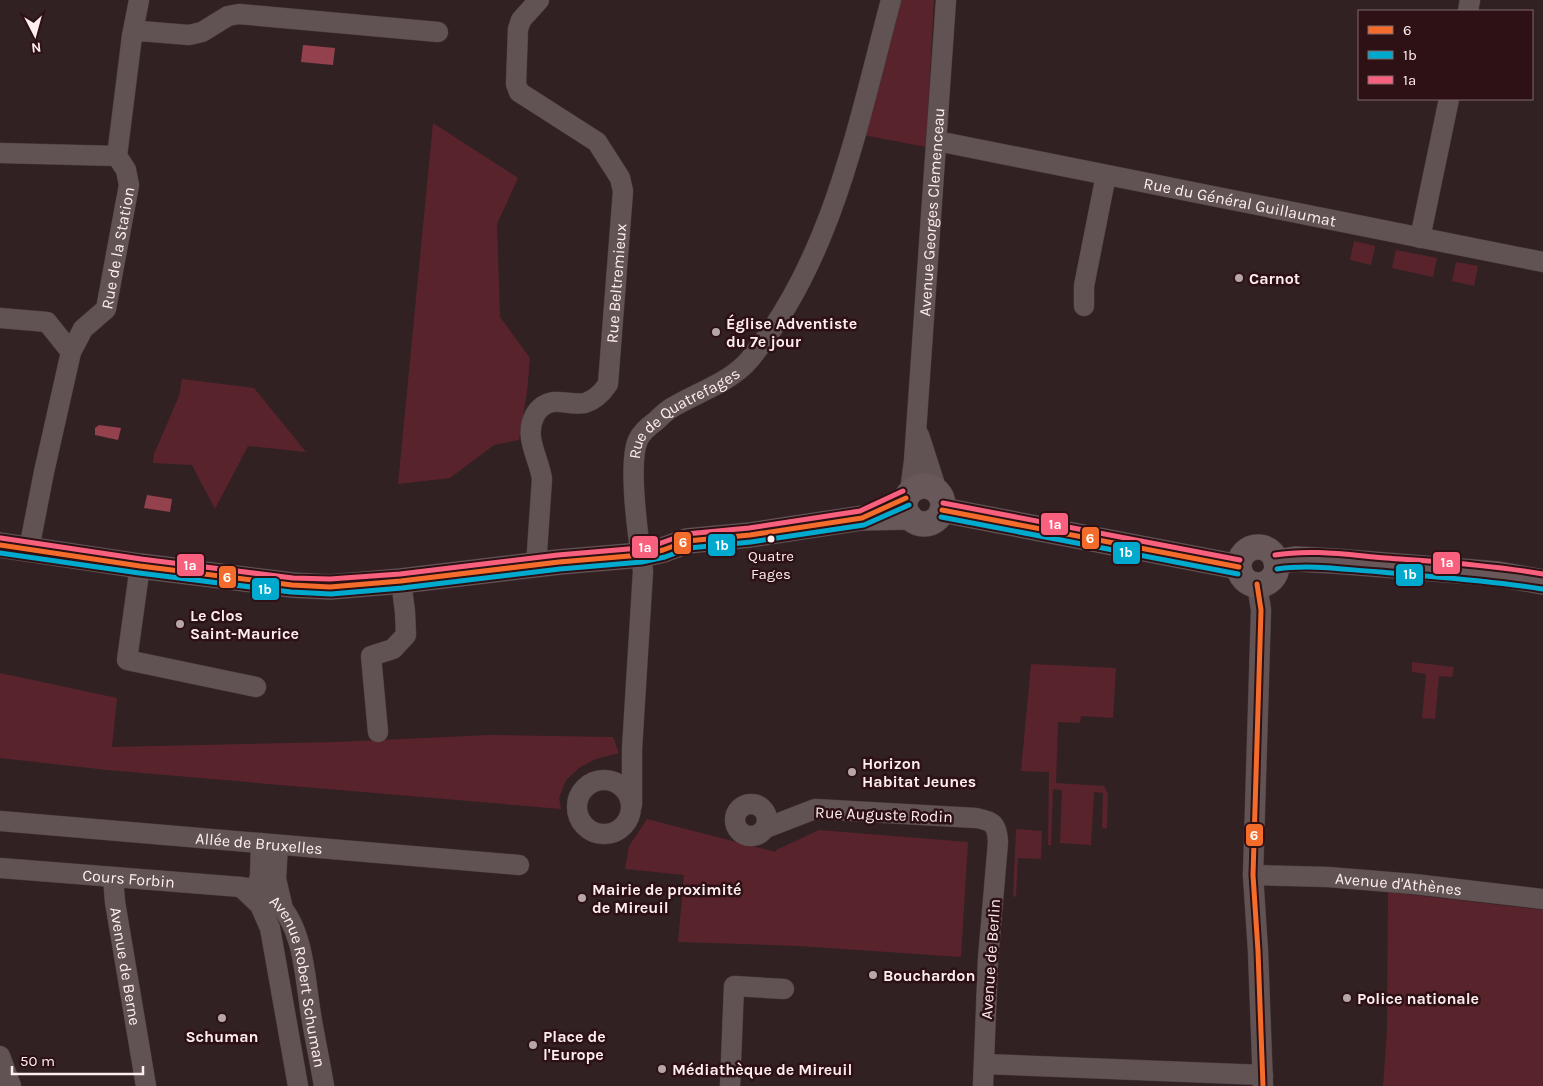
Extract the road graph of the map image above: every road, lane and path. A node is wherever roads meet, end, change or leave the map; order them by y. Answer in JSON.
{"nodes":[{"id":1,"x":140,"y":0,"type":"edge"},
{"id":2,"x":539,"y":0,"type":"edge"},
{"id":3,"x":891,"y":0,"type":"edge"},
{"id":4,"x":946,"y":0,"type":"edge"},
{"id":5,"x":438,"y":32,"type":"dead end"},
{"id":6,"x":132,"y":36,"type":"junction"},
{"id":7,"x":1449,"y":100,"type":"edge"},
{"id":8,"x":937,"y":141,"type":"junction"},
{"id":9,"x":0,"y":153,"type":"edge"},
{"id":10,"x":117,"y":156,"type":"junction"},
{"id":11,"x":1106,"y":175,"type":"junction"},
{"id":12,"x":1420,"y":238,"type":"junction"},
{"id":13,"x":1543,"y":262,"type":"edge"},
{"id":14,"x":1084,"y":306,"type":"dead end"},
{"id":15,"x":0,"y":318,"type":"edge"},
{"id":16,"x":71,"y":352,"type":"junction"},
{"id":17,"x":916,"y":423,"type":"junction"},
{"id":18,"x":940,"y":500,"type":"junction"},
{"id":19,"x":909,"y":502,"type":"junction"},
{"id":20,"x":0,"y":545,"type":"edge"},
{"id":21,"x":29,"y":549,"type":"junction"},
{"id":22,"x":642,"y":555,"type":"junction"},
{"id":23,"x":1276,"y":562,"type":"junction"},
{"id":24,"x":140,"y":566,"type":"junction"},
{"id":25,"x":536,"y":566,"type":"junction"},
{"id":26,"x":1248,"y":576,"type":"junction"},
{"id":27,"x":401,"y":581,"type":"junction"},
{"id":28,"x":1543,"y":582,"type":"edge"},
{"id":29,"x":256,"y":687,"type":"dead end"},
{"id":30,"x":378,"y":732,"type":"dead end"},
{"id":31,"x":632,"y":805,"type":"dead end"},
{"id":32,"x":0,"y":821,"type":"edge"},
{"id":33,"x":766,"y":828,"type":"dead end"},
{"id":34,"x":998,"y":833,"type":"joint"},
{"id":35,"x":270,"y":844,"type":"junction"},
{"id":36,"x":518,"y":865,"type":"dead end"},
{"id":37,"x":0,"y":868,"type":"edge"},
{"id":38,"x":1253,"y":875,"type":"junction"},
{"id":39,"x":113,"y":876,"type":"junction"},
{"id":40,"x":248,"y":888,"type":"junction"},
{"id":41,"x":1543,"y":899,"type":"edge"},
{"id":42,"x":283,"y":909,"type":"junction"},
{"id":43,"x":784,"y":988,"type":"dead end"},
{"id":44,"x":0,"y":1056,"type":"edge"},
{"id":45,"x":984,"y":1064,"type":"junction"},
{"id":46,"x":1263,"y":1080,"type":"edge"},
{"id":47,"x":11,"y":1086,"type":"edge"},
{"id":48,"x":146,"y":1086,"type":"edge"},
{"id":49,"x":298,"y":1086,"type":"edge"},
{"id":50,"x":324,"y":1086,"type":"edge"},
{"id":51,"x":730,"y":1086,"type":"edge"},
{"id":52,"x":983,"y":1086,"type":"edge"}],
"edges":[{"from":1,"to":6,"type":"street"},
{"from":2,"to":25,"type":"street","name":"Rue Beltremieux"},
{"from":3,"to":22,"type":"street","name":"Rue de Quatrefages"},
{"from":4,"to":8,"type":"street","name":"Avenue Georges Clemenceau"},
{"from":5,"to":6,"type":"street"},
{"from":6,"to":10,"type":"street"},
{"from":7,"to":12,"type":"street"},
{"from":8,"to":11,"type":"street","name":"Rue du Général Guillaumat"},
{"from":8,"to":17,"type":"street","name":"Avenue Georges Clemenceau"},
{"from":9,"to":10,"type":"street"},
{"from":10,"to":16,"type":"street","name":"Rue de la Station"},
{"from":11,"to":12,"type":"street","name":"Rue du Général Guillaumat"},
{"from":11,"to":14,"type":"street"},
{"from":12,"to":13,"type":"street","name":"Rue du Général Guillaumat"},
{"from":15,"to":16,"type":"street"},
{"from":16,"to":21,"type":"street","name":"Rue de la Station"},
{"from":17,"to":18,"type":"street","name":"Avenue Georges Clemenceau"},
{"from":17,"to":19,"type":"street","name":"Avenue Georges Clemenceau"},
{"from":18,"to":19,"type":"main road"},
{"from":18,"to":19,"type":"main road"},
{"from":18,"to":26,"type":"main road"},
{"from":19,"to":22,"type":"main road"},
{"from":20,"to":21,"type":"main road"},
{"from":21,"to":24,"type":"main road"},
{"from":22,"to":25,"type":"main road"},
{"from":22,"to":31,"type":"street","name":"Rue de Quatrefages"},
{"from":23,"to":26,"type":"main road"},
{"from":23,"to":26,"type":"main road"},
{"from":23,"to":28,"type":"main road"},
{"from":24,"to":27,"type":"main road"},
{"from":24,"to":29,"type":"street"},
{"from":25,"to":27,"type":"main road"},
{"from":26,"to":38,"type":"street"},
{"from":27,"to":30,"type":"street"},
{"from":32,"to":35,"type":"street","name":"Allée de Bruxelles"},
{"from":33,"to":34,"type":"street","name":"Rue Auguste Rodin"},
{"from":34,"to":45,"type":"street","name":"Avenue de Berlin"},
{"from":35,"to":36,"type":"street","name":"Allée de Bruxelles"},
{"from":35,"to":40,"type":"street"},
{"from":35,"to":42,"type":"street"},
{"from":37,"to":39,"type":"street","name":"Cours Forbin"},
{"from":38,"to":41,"type":"street","name":"Avenue d'Athènes"},
{"from":38,"to":46,"type":"street"},
{"from":39,"to":40,"type":"street","name":"Cours Forbin"},
{"from":39,"to":48,"type":"street","name":"Avenue de Berne"},
{"from":40,"to":42,"type":"street","name":"Avenue Robert Schuman"},
{"from":40,"to":49,"type":"street","name":"Avenue Robert Schuman"},
{"from":42,"to":50,"type":"street","name":"Avenue Robert Schuman"},
{"from":43,"to":51,"type":"street"},
{"from":44,"to":47,"type":"street"},
{"from":45,"to":46,"type":"street"},
{"from":45,"to":52,"type":"street","name":"Avenue de Berlin"}]}
